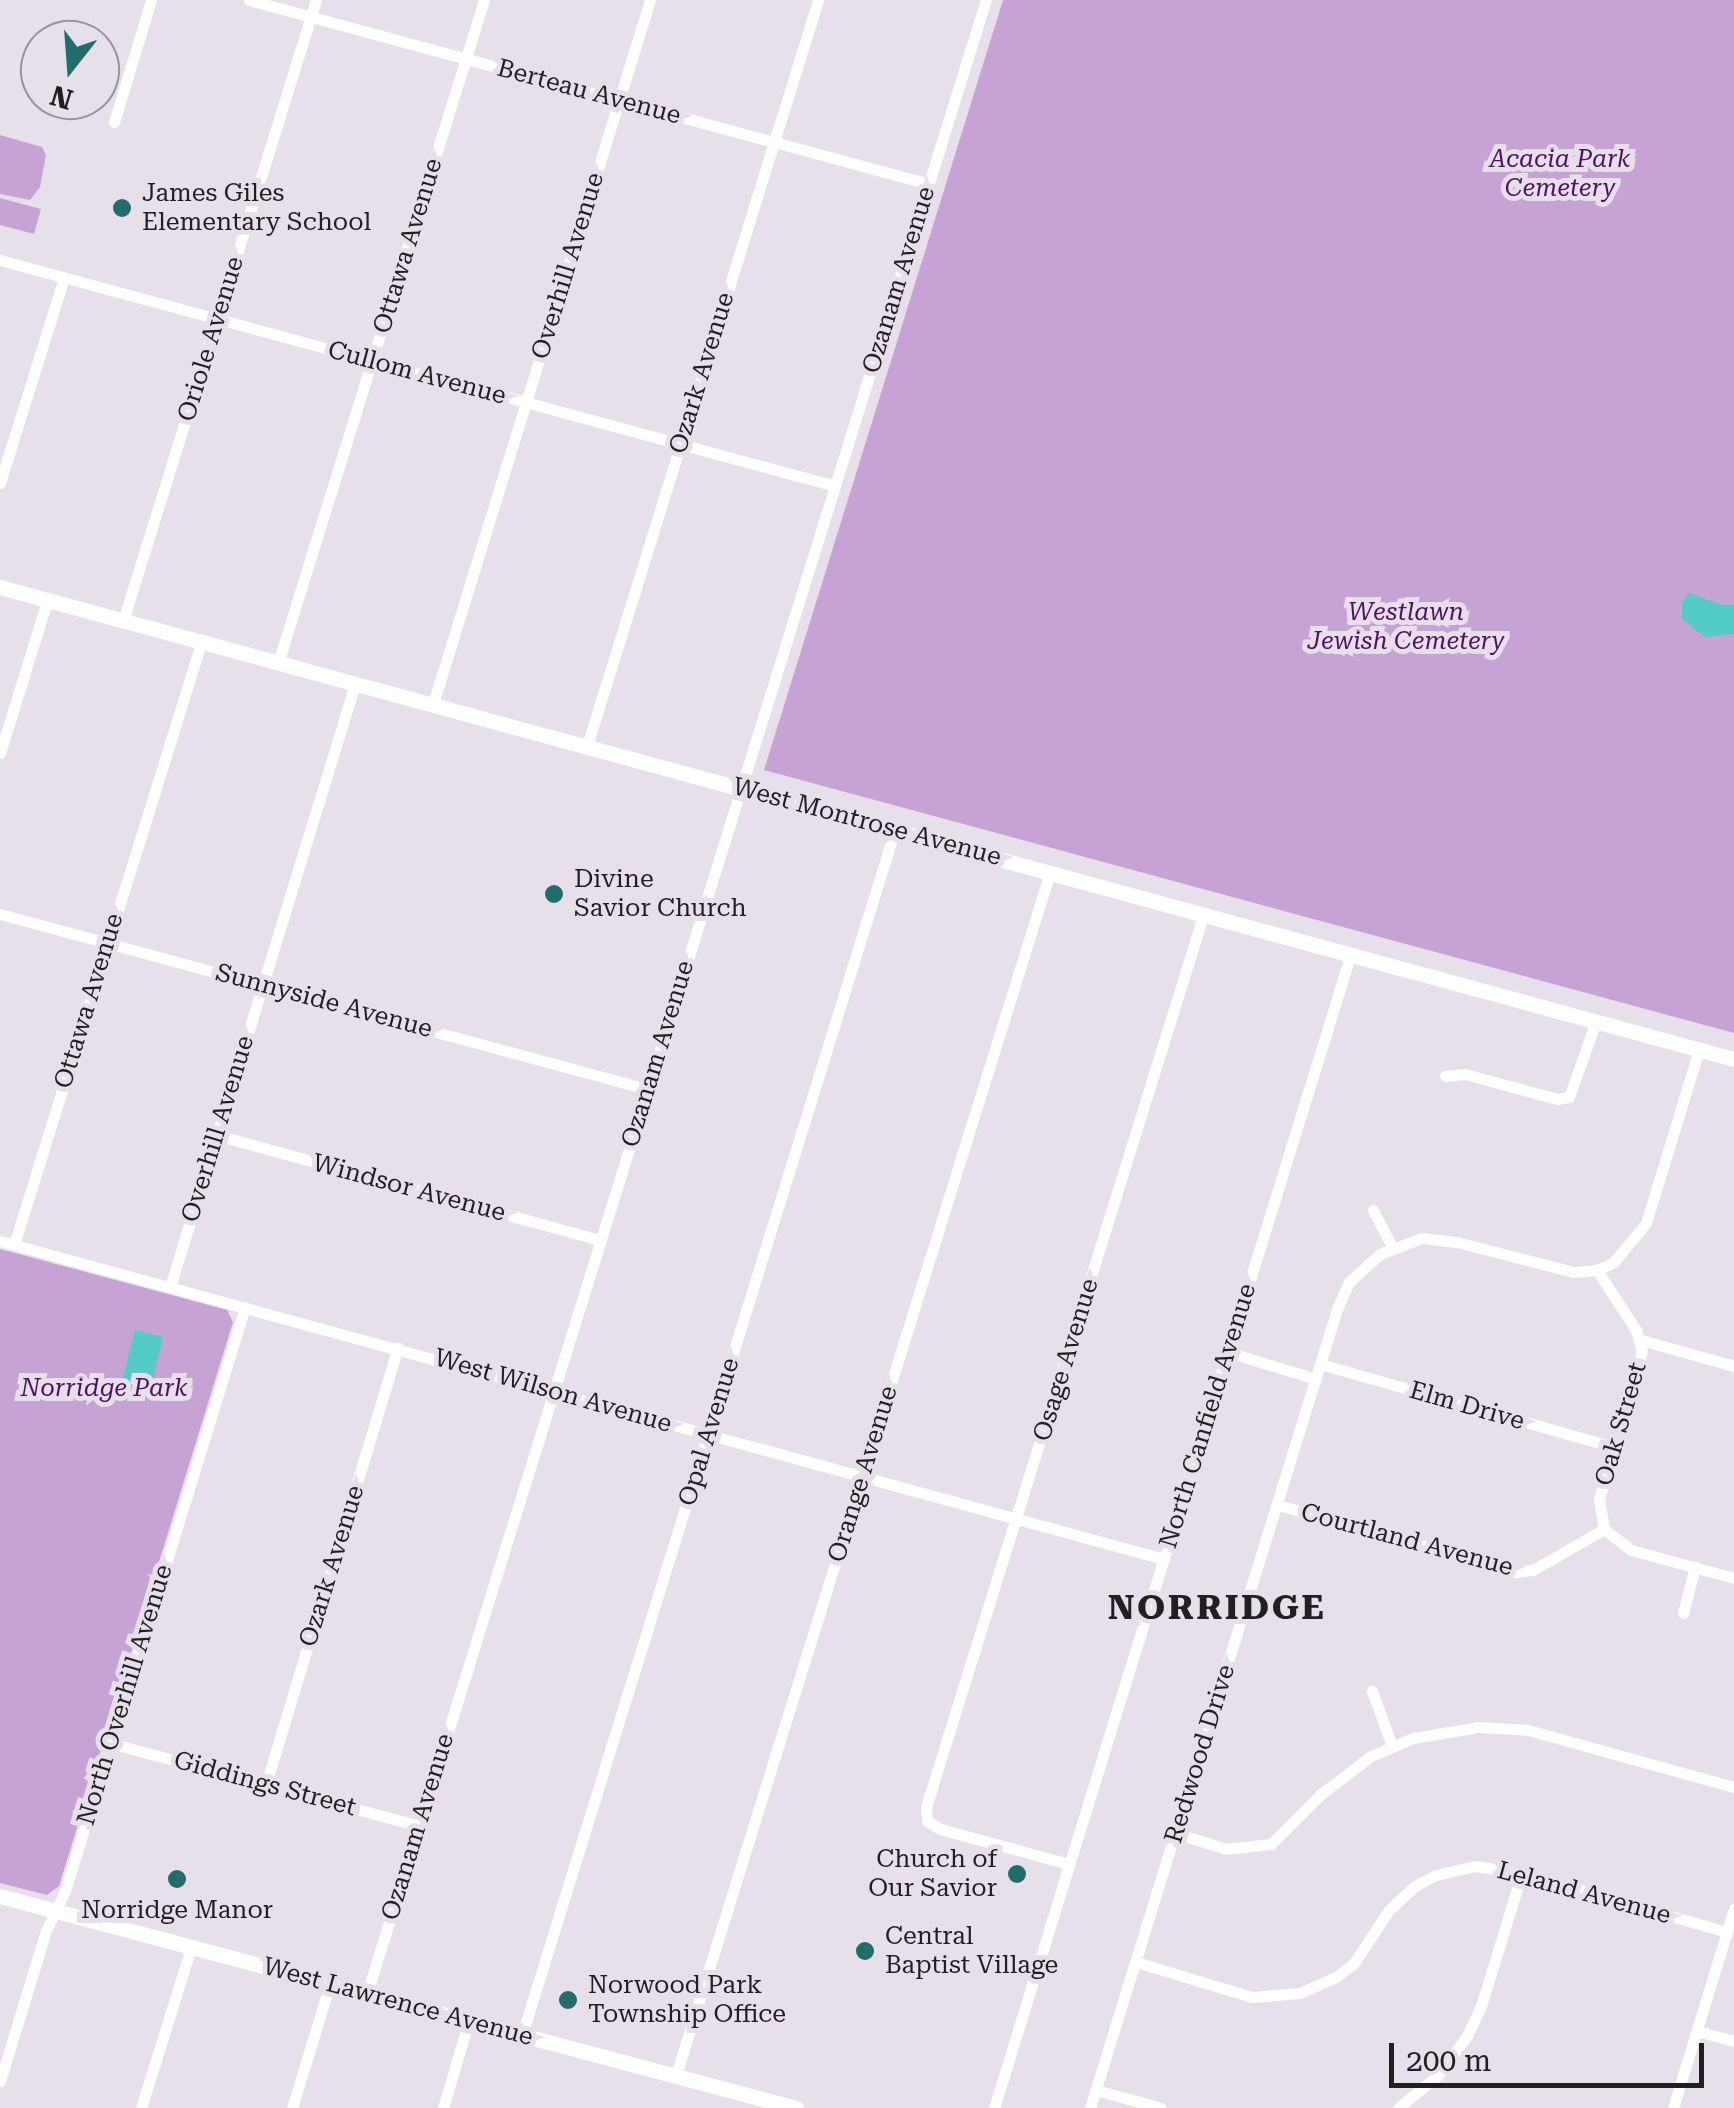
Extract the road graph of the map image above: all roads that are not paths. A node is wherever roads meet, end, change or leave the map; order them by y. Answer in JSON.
{"nodes":[{"id":1,"x":152,"y":0,"type":"edge"},
{"id":2,"x":249,"y":0,"type":"edge"},
{"id":3,"x":316,"y":0,"type":"edge"},
{"id":4,"x":484,"y":0,"type":"edge"},
{"id":5,"x":650,"y":0,"type":"edge"},
{"id":6,"x":818,"y":0,"type":"edge"},
{"id":7,"x":986,"y":0,"type":"edge"},
{"id":8,"x":311,"y":17,"type":"junction"},
{"id":9,"x":466,"y":58,"type":"junction"},
{"id":10,"x":620,"y":100,"type":"junction"},
{"id":11,"x":114,"y":122,"type":"dead end"},
{"id":12,"x":774,"y":142,"type":"junction"},
{"id":13,"x":929,"y":184,"type":"junction"},
{"id":14,"x":0,"y":260,"type":"edge"},
{"id":15,"x":64,"y":278,"type":"junction"},
{"id":16,"x":217,"y":319,"type":"junction"},
{"id":17,"x":372,"y":361,"type":"junction"},
{"id":18,"x":526,"y":402,"type":"junction"},
{"id":19,"x":680,"y":444,"type":"junction"},
{"id":20,"x":0,"y":483,"type":"edge"},
{"id":21,"x":835,"y":486,"type":"junction"},
{"id":22,"x":0,"y":587,"type":"edge"},
{"id":23,"x":48,"y":600,"type":"junction"},
{"id":24,"x":123,"y":621,"type":"junction"},
{"id":25,"x":201,"y":643,"type":"junction"},
{"id":26,"x":278,"y":663,"type":"junction"},
{"id":27,"x":355,"y":684,"type":"junction"},
{"id":28,"x":433,"y":704,"type":"junction"},
{"id":29,"x":587,"y":746,"type":"junction"},
{"id":30,"x":0,"y":753,"type":"edge"},
{"id":31,"x":741,"y":787,"type":"junction"},
{"id":32,"x":895,"y":829,"type":"junction"},
{"id":33,"x":1050,"y":872,"type":"junction"},
{"id":34,"x":0,"y":914,"type":"edge"},
{"id":35,"x":1204,"y":914,"type":"junction"},
{"id":36,"x":108,"y":943,"type":"junction"},
{"id":37,"x":1351,"y":953,"type":"junction"},
{"id":38,"x":262,"y":984,"type":"junction"},
{"id":39,"x":1596,"y":1021,"type":"junction"},
{"id":40,"x":1699,"y":1050,"type":"junction"},
{"id":41,"x":1734,"y":1059,"type":"edge"},
{"id":42,"x":1445,"y":1076,"type":"dead end"},
{"id":43,"x":647,"y":1089,"type":"junction"},
{"id":44,"x":216,"y":1135,"type":"junction"},
{"id":45,"x":1373,"y":1210,"type":"dead end"},
{"id":46,"x":602,"y":1240,"type":"junction"},
{"id":47,"x":0,"y":1241,"type":"edge"},
{"id":48,"x":14,"y":1245,"type":"junction"},
{"id":49,"x":1392,"y":1247,"type":"junction"},
{"id":50,"x":1597,"y":1270,"type":"junction"},
{"id":51,"x":170,"y":1286,"type":"junction"},
{"id":52,"x":245,"y":1306,"type":"junction"},
{"id":53,"x":1642,"y":1340,"type":"junction"},
{"id":54,"x":398,"y":1348,"type":"junction"},
{"id":55,"x":1228,"y":1352,"type":"junction"},
{"id":56,"x":1320,"y":1364,"type":"junction"},
{"id":57,"x":1734,"y":1366,"type":"edge"},
{"id":58,"x":1316,"y":1378,"type":"junction"},
{"id":59,"x":554,"y":1392,"type":"junction"},
{"id":60,"x":708,"y":1435,"type":"junction"},
{"id":61,"x":1614,"y":1447,"type":"junction"},
{"id":62,"x":862,"y":1476,"type":"junction"},
{"id":63,"x":1278,"y":1506,"type":"junction"},
{"id":64,"x":1016,"y":1519,"type":"junction"},
{"id":65,"x":1604,"y":1529,"type":"junction"},
{"id":66,"x":1164,"y":1560,"type":"junction"},
{"id":67,"x":1695,"y":1567,"type":"junction"},
{"id":68,"x":1734,"y":1578,"type":"edge"},
{"id":69,"x":1683,"y":1613,"type":"dead end"},
{"id":70,"x":1372,"y":1691,"type":"dead end"},
{"id":71,"x":110,"y":1742,"type":"junction"},
{"id":72,"x":1392,"y":1746,"type":"junction"},
{"id":73,"x":266,"y":1784,"type":"junction"},
{"id":74,"x":1734,"y":1787,"type":"edge"},
{"id":75,"x":419,"y":1826,"type":"junction"},
{"id":76,"x":1174,"y":1833,"type":"junction"},
{"id":77,"x":1070,"y":1864,"type":"junction"},
{"id":78,"x":1522,"y":1873,"type":"junction"},
{"id":79,"x":0,"y":1896,"type":"edge"},
{"id":80,"x":1734,"y":1910,"type":"edge"},
{"id":81,"x":56,"y":1911,"type":"junction"},
{"id":82,"x":1727,"y":1932,"type":"junction"},
{"id":83,"x":192,"y":1947,"type":"junction"},
{"id":84,"x":1136,"y":1962,"type":"junction"},
{"id":85,"x":330,"y":1984,"type":"junction"},
{"id":86,"x":367,"y":1993,"type":"junction"},
{"id":87,"x":469,"y":2020,"type":"junction"},
{"id":88,"x":1697,"y":2031,"type":"junction"},
{"id":89,"x":522,"y":2034,"type":"junction"},
{"id":90,"x":1734,"y":2041,"type":"edge"},
{"id":91,"x":676,"y":2075,"type":"junction"},
{"id":92,"x":0,"y":2081,"type":"edge"},
{"id":93,"x":1096,"y":2090,"type":"junction"},
{"id":94,"x":141,"y":2108,"type":"edge"},
{"id":95,"x":292,"y":2108,"type":"edge"},
{"id":96,"x":442,"y":2108,"type":"edge"},
{"id":97,"x":796,"y":2108,"type":"edge"},
{"id":98,"x":994,"y":2108,"type":"edge"},
{"id":99,"x":1090,"y":2108,"type":"edge"},
{"id":100,"x":1162,"y":2108,"type":"edge"},
{"id":101,"x":1398,"y":2108,"type":"edge"},
{"id":102,"x":1674,"y":2108,"type":"edge"}],
"edges":[{"from":1,"to":11,"type":"street"},
{"from":2,"to":8,"type":"street","name":"Berteau Avenue"},
{"from":3,"to":8,"type":"street","name":"Oriole Avenue"},
{"from":4,"to":9,"type":"street","name":"Ottawa Avenue"},
{"from":5,"to":10,"type":"street","name":"Overhill Avenue"},
{"from":6,"to":12,"type":"street","name":"Ozark Avenue"},
{"from":7,"to":13,"type":"street","name":"Ozanam Avenue"},
{"from":8,"to":9,"type":"street","name":"Berteau Avenue"},
{"from":8,"to":16,"type":"street","name":"Oriole Avenue"},
{"from":9,"to":10,"type":"street","name":"Berteau Avenue"},
{"from":9,"to":17,"type":"street","name":"Ottawa Avenue"},
{"from":10,"to":12,"type":"street","name":"Berteau Avenue"},
{"from":10,"to":18,"type":"street","name":"Overhill Avenue"},
{"from":12,"to":13,"type":"street","name":"Berteau Avenue"},
{"from":12,"to":19,"type":"street","name":"Ozark Avenue"},
{"from":13,"to":21,"type":"street","name":"Ozanam Avenue"},
{"from":14,"to":15,"type":"street","name":"Cullom Avenue"},
{"from":15,"to":16,"type":"street","name":"Cullom Avenue"},
{"from":15,"to":20,"type":"street"},
{"from":16,"to":17,"type":"street","name":"Cullom Avenue"},
{"from":16,"to":24,"type":"street","name":"Oriole Avenue"},
{"from":17,"to":18,"type":"street","name":"Cullom Avenue"},
{"from":17,"to":26,"type":"street","name":"Ottawa Avenue"},
{"from":18,"to":19,"type":"street","name":"Cullom Avenue"},
{"from":18,"to":28,"type":"street","name":"Overhill Avenue"},
{"from":19,"to":21,"type":"street","name":"Cullom Avenue"},
{"from":19,"to":29,"type":"street","name":"Ozark Avenue"},
{"from":21,"to":31,"type":"street","name":"Ozanam Avenue"},
{"from":22,"to":23,"type":"street","name":"West Montrose Avenue"},
{"from":23,"to":24,"type":"street","name":"West Montrose Avenue"},
{"from":23,"to":30,"type":"street"},
{"from":24,"to":25,"type":"street","name":"West Montrose Avenue"},
{"from":25,"to":26,"type":"street","name":"West Montrose Avenue"},
{"from":25,"to":36,"type":"street","name":"Ottawa Avenue"},
{"from":26,"to":27,"type":"street","name":"West Montrose Avenue"},
{"from":27,"to":28,"type":"street","name":"West Montrose Avenue"},
{"from":27,"to":38,"type":"street","name":"Overhill Avenue"},
{"from":28,"to":29,"type":"street","name":"West Montrose Avenue"},
{"from":29,"to":31,"type":"street","name":"West Montrose Avenue"},
{"from":31,"to":32,"type":"street","name":"West Montrose Avenue"},
{"from":31,"to":43,"type":"street","name":"Ozanam Avenue"},
{"from":32,"to":33,"type":"street","name":"West Montrose Avenue"},
{"from":32,"to":60,"type":"street","name":"Opal Avenue"},
{"from":33,"to":35,"type":"street","name":"West Montrose Avenue"},
{"from":33,"to":62,"type":"street","name":"Orange Avenue"},
{"from":34,"to":36,"type":"street","name":"Sunnyside Avenue"},
{"from":35,"to":37,"type":"street","name":"West Montrose Avenue"},
{"from":35,"to":64,"type":"street","name":"Osage Avenue"},
{"from":36,"to":38,"type":"street","name":"Sunnyside Avenue"},
{"from":36,"to":48,"type":"street","name":"Ottawa Avenue"},
{"from":37,"to":39,"type":"street","name":"West Montrose Avenue"},
{"from":37,"to":55,"type":"street","name":"North Canfield Avenue"},
{"from":38,"to":43,"type":"street","name":"Sunnyside Avenue"},
{"from":38,"to":44,"type":"street","name":"Overhill Avenue"},
{"from":39,"to":40,"type":"street","name":"West Montrose Avenue"},
{"from":39,"to":42,"type":"street"},
{"from":40,"to":41,"type":"street","name":"West Montrose Avenue"},
{"from":40,"to":50,"type":"street"},
{"from":43,"to":46,"type":"street","name":"Ozanam Avenue"},
{"from":44,"to":46,"type":"street","name":"Windsor Avenue"},
{"from":44,"to":51,"type":"street","name":"Overhill Avenue"},
{"from":45,"to":49,"type":"street"},
{"from":46,"to":59,"type":"street","name":"Ozanam Avenue"},
{"from":47,"to":48,"type":"street","name":"West Wilson Avenue"},
{"from":48,"to":51,"type":"street","name":"West Wilson Avenue"},
{"from":49,"to":50,"type":"street","name":"Redwood Drive"},
{"from":49,"to":56,"type":"street","name":"Redwood Drive"},
{"from":50,"to":53,"type":"street","name":"Oak Street"},
{"from":51,"to":52,"type":"street","name":"West Wilson Avenue"},
{"from":52,"to":54,"type":"street","name":"West Wilson Avenue"},
{"from":52,"to":71,"type":"street","name":"North Overhill Avenue"},
{"from":53,"to":57,"type":"street"},
{"from":53,"to":61,"type":"street","name":"Oak Street"},
{"from":54,"to":59,"type":"street","name":"West Wilson Avenue"},
{"from":54,"to":73,"type":"street","name":"Ozark Avenue"},
{"from":55,"to":58,"type":"street"},
{"from":55,"to":66,"type":"street","name":"North Canfield Avenue"},
{"from":56,"to":58,"type":"street","name":"Redwood Drive"},
{"from":56,"to":61,"type":"street","name":"Elm Drive"},
{"from":58,"to":63,"type":"street","name":"Redwood Drive"},
{"from":59,"to":60,"type":"street","name":"West Wilson Avenue"},
{"from":59,"to":75,"type":"street","name":"Ozanam Avenue"},
{"from":60,"to":62,"type":"street","name":"West Wilson Avenue"},
{"from":60,"to":89,"type":"street","name":"Opal Avenue"},
{"from":61,"to":65,"type":"street","name":"Oak Street"},
{"from":62,"to":64,"type":"street","name":"West Wilson Avenue"},
{"from":62,"to":91,"type":"street","name":"Orange Avenue"},
{"from":63,"to":65,"type":"street","name":"Courtland Avenue"},
{"from":63,"to":76,"type":"street","name":"Redwood Drive"},
{"from":64,"to":66,"type":"street","name":"West Wilson Avenue"},
{"from":64,"to":77,"type":"street","name":"Osage Avenue"},
{"from":65,"to":67,"type":"street"},
{"from":66,"to":77,"type":"street","name":"North Canfield Avenue"},
{"from":67,"to":68,"type":"street"},
{"from":67,"to":69,"type":"street"},
{"from":70,"to":72,"type":"street"},
{"from":71,"to":73,"type":"street","name":"Giddings Street"},
{"from":71,"to":81,"type":"street","name":"North Overhill Avenue"},
{"from":72,"to":74,"type":"street"},
{"from":72,"to":76,"type":"street"},
{"from":73,"to":75,"type":"street","name":"Giddings Street"},
{"from":75,"to":86,"type":"street","name":"Ozanam Avenue"},
{"from":76,"to":84,"type":"street","name":"Redwood Drive"},
{"from":77,"to":98,"type":"street","name":"North Canfield Avenue"},
{"from":78,"to":82,"type":"street","name":"Leland Avenue"},
{"from":78,"to":84,"type":"street","name":"Leland Avenue"},
{"from":78,"to":101,"type":"street"},
{"from":79,"to":81,"type":"street","name":"West Lawrence Avenue"},
{"from":80,"to":82,"type":"street"},
{"from":81,"to":83,"type":"street","name":"West Lawrence Avenue"},
{"from":81,"to":92,"type":"street","name":"North Overhill Avenue"},
{"from":82,"to":88,"type":"street"},
{"from":83,"to":85,"type":"street","name":"West Lawrence Avenue"},
{"from":83,"to":94,"type":"street"},
{"from":84,"to":93,"type":"street","name":"Redwood Drive"},
{"from":85,"to":86,"type":"street","name":"West Lawrence Avenue"},
{"from":85,"to":95,"type":"street"},
{"from":86,"to":87,"type":"street","name":"West Lawrence Avenue"},
{"from":87,"to":89,"type":"street","name":"West Lawrence Avenue"},
{"from":87,"to":96,"type":"street"},
{"from":88,"to":90,"type":"street"},
{"from":88,"to":102,"type":"street"},
{"from":89,"to":91,"type":"street","name":"West Lawrence Avenue"},
{"from":91,"to":97,"type":"street","name":"West Lawrence Avenue"},
{"from":93,"to":99,"type":"street","name":"Redwood Drive"},
{"from":93,"to":100,"type":"street"}]}
